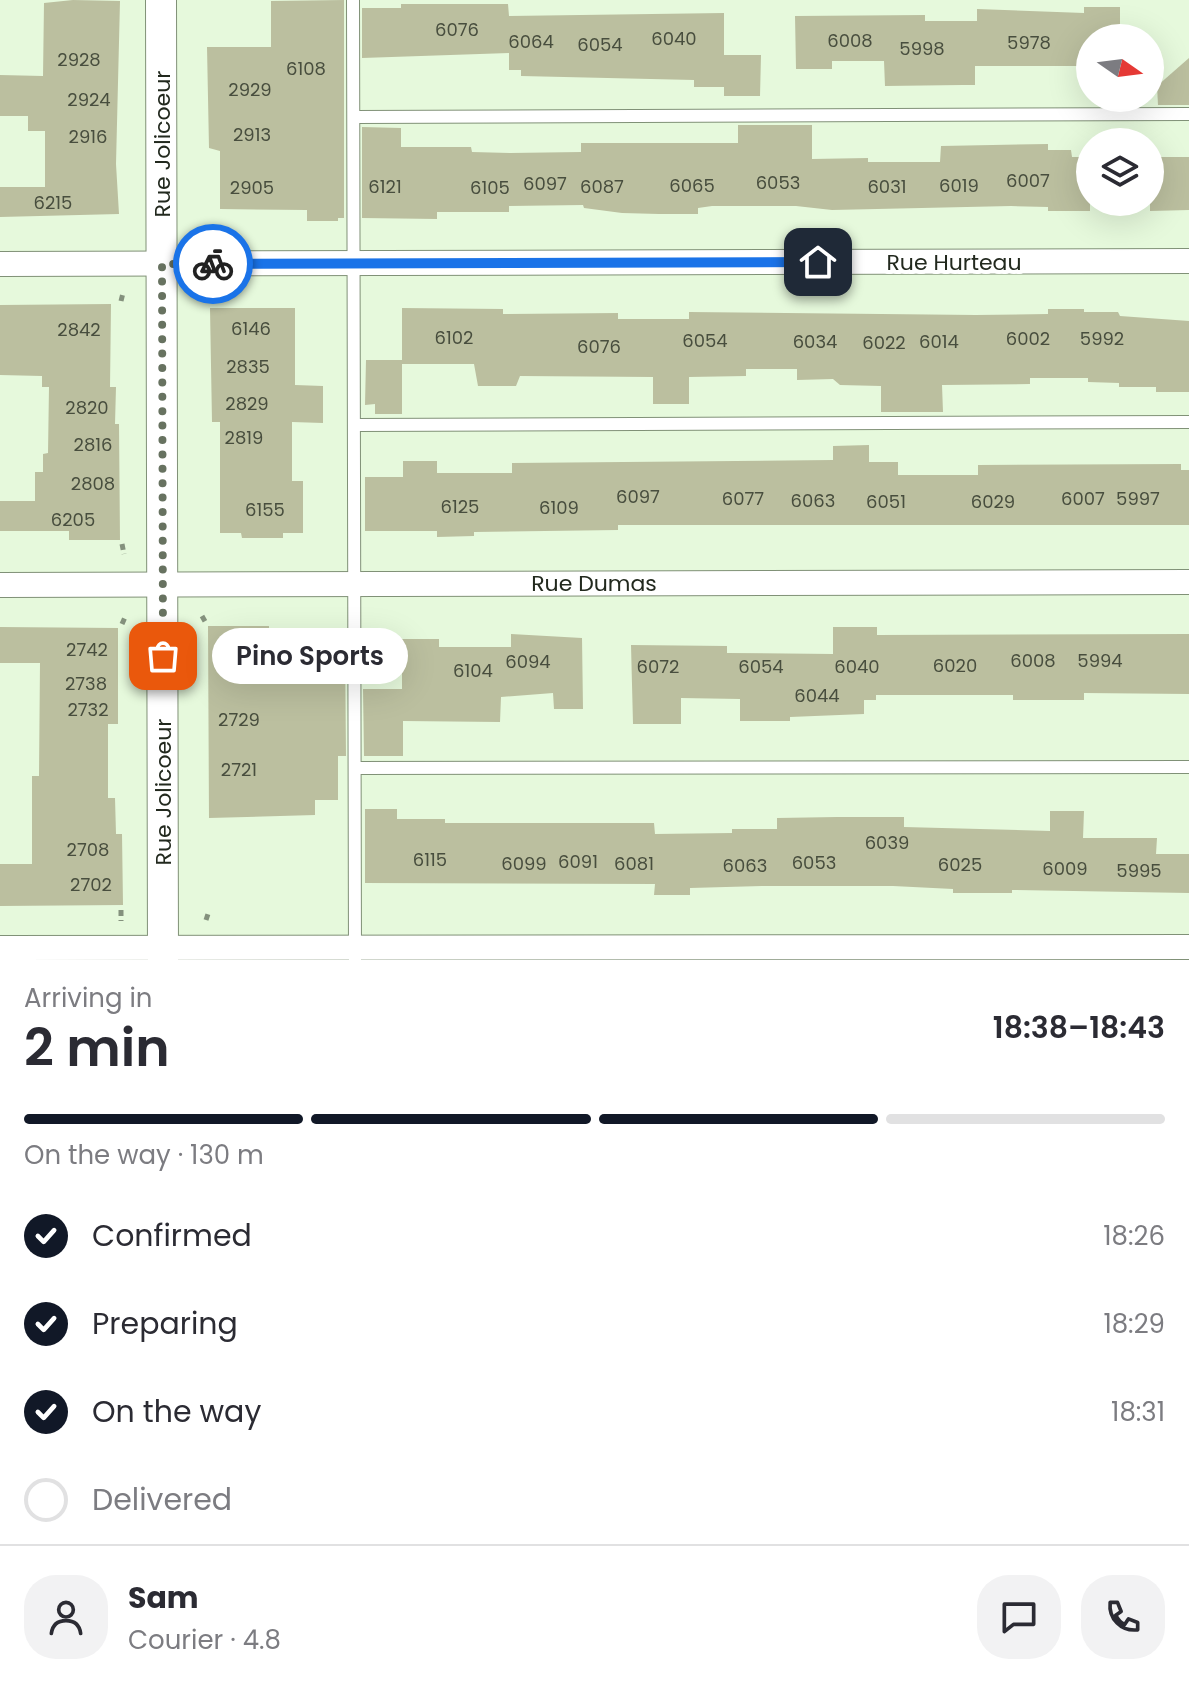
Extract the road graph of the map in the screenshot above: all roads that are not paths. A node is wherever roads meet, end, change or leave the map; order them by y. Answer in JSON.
{"nodes":[{"id":1,"x":161,"y":0,"type":"edge"},
{"id":2,"x":353,"y":0,"type":"edge"},
{"id":3,"x":1189,"y":114,"type":"edge"},
{"id":4,"x":354,"y":117,"type":"junction"},
{"id":5,"x":1189,"y":261,"type":"edge"},
{"id":6,"x":355,"y":263,"type":"junction"},
{"id":7,"x":0,"y":264,"type":"edge"},
{"id":8,"x":162,"y":264,"type":"junction"},
{"id":9,"x":1189,"y":422,"type":"edge"},
{"id":10,"x":355,"y":425,"type":"junction"},
{"id":11,"x":1189,"y":582,"type":"edge"},
{"id":12,"x":355,"y":584,"type":"junction"},
{"id":13,"x":0,"y":585,"type":"edge"},
{"id":14,"x":163,"y":585,"type":"junction"},
{"id":15,"x":1189,"y":767,"type":"edge"},
{"id":16,"x":355,"y":768,"type":"junction"},
{"id":17,"x":1189,"y":947,"type":"edge"},
{"id":18,"x":0,"y":948,"type":"edge"},
{"id":19,"x":163,"y":954,"type":"edge"},
{"id":20,"x":355,"y":954,"type":"edge"}],
"edges":[{"from":1,"to":8,"type":"street","name":"Rue Jolicoeur"},
{"from":2,"to":4,"type":"lane"},
{"from":3,"to":4,"type":"lane"},
{"from":4,"to":6,"type":"lane"},
{"from":5,"to":6,"type":"street","name":"Rue Hurteau"},
{"from":6,"to":8,"type":"street","name":"Rue Hurteau"},
{"from":6,"to":10,"type":"lane"},
{"from":7,"to":8,"type":"street","name":"Rue Hurteau"},
{"from":8,"to":14,"type":"street","name":"Rue Jolicoeur"},
{"from":9,"to":10,"type":"lane"},
{"from":10,"to":12,"type":"lane"},
{"from":11,"to":12,"type":"street","name":"Rue Dumas"},
{"from":12,"to":14,"type":"street","name":"Rue Dumas"},
{"from":12,"to":16,"type":"lane"},
{"from":13,"to":14,"type":"street","name":"Rue Dumas"},
{"from":14,"to":19,"type":"street","name":"Rue Jolicoeur"},
{"from":15,"to":16,"type":"lane"},
{"from":16,"to":20,"type":"lane"},
{"from":17,"to":20,"type":"street"},
{"from":18,"to":19,"type":"street"},
{"from":19,"to":20,"type":"street"}]}
